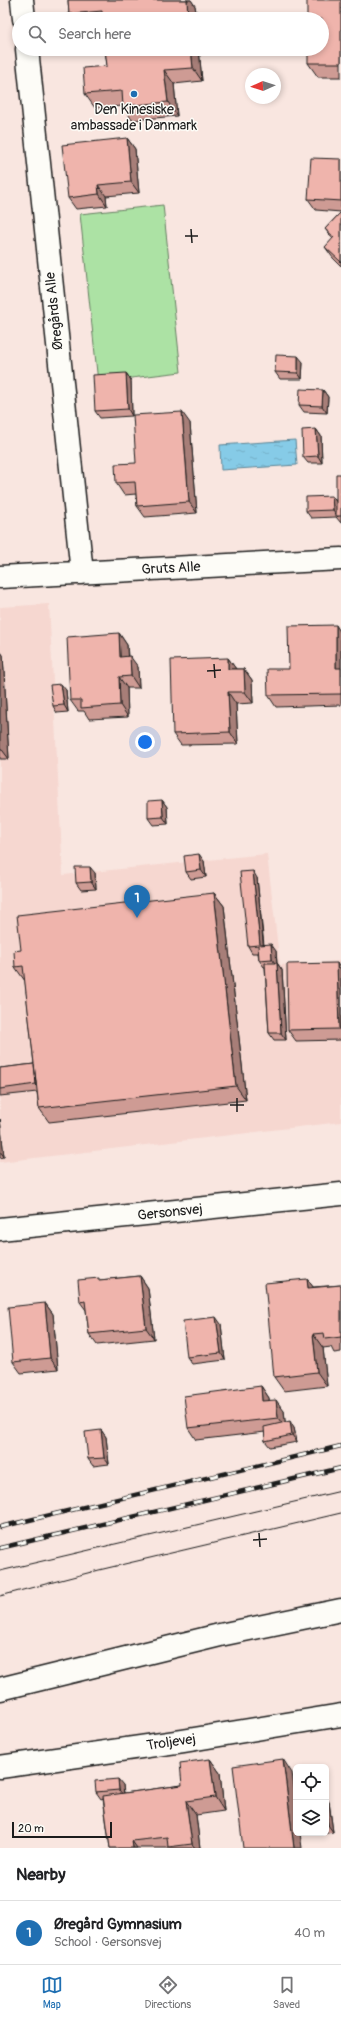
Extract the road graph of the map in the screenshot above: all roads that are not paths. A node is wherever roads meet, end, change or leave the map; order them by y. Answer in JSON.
{"nodes":[{"id":1,"x":22,"y":0,"type":"edge"},
{"id":2,"x":23,"y":12,"type":"edge"},
{"id":3,"x":28,"y":56,"type":"edge"},
{"id":4,"x":341,"y":559,"type":"edge"},
{"id":5,"x":82,"y":573,"type":"junction"},
{"id":6,"x":0,"y":577,"type":"edge"},
{"id":7,"x":341,"y":1194,"type":"edge"},
{"id":8,"x":0,"y":1229,"type":"edge"},
{"id":9,"x":341,"y":1610,"type":"edge"},
{"id":10,"x":0,"y":1689,"type":"edge"},
{"id":11,"x":341,"y":1715,"type":"edge"},
{"id":12,"x":0,"y":1767,"type":"edge"}],
"edges":[{"from":1,"to":2,"type":"street"},
{"from":3,"to":5,"type":"street","name":"Øregårds Alle"},
{"from":4,"to":5,"type":"street","name":"Gruts Alle"},
{"from":5,"to":6,"type":"street","name":"Gruts Alle"},
{"from":7,"to":8,"type":"street","name":"Gersonsvej"},
{"from":9,"to":10,"type":"street"},
{"from":11,"to":12,"type":"street","name":"Troljevej"}]}
